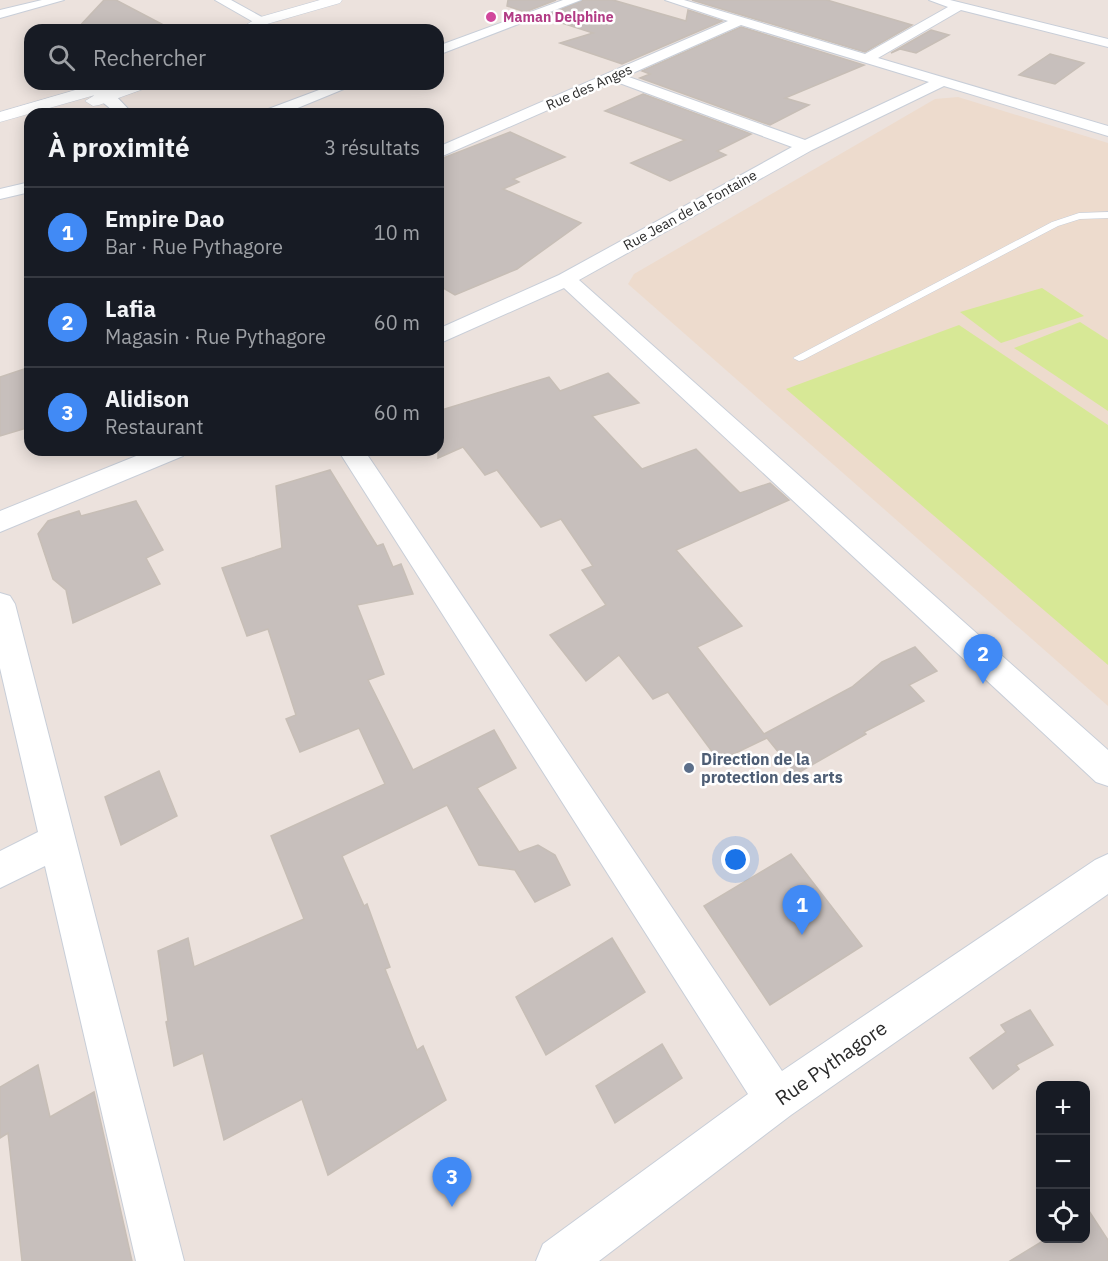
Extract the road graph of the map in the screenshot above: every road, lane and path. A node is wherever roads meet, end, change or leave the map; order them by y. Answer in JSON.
{"nodes":[{"id":1,"x":58,"y":0,"type":"edge"},
{"id":2,"x":221,"y":0,"type":"edge"},
{"id":3,"x":315,"y":0,"type":"edge"},
{"id":4,"x":335,"y":0,"type":"edge"},
{"id":5,"x":575,"y":0,"type":"edge"},
{"id":6,"x":671,"y":0,"type":"edge"},
{"id":7,"x":935,"y":0,"type":"edge"},
{"id":8,"x":41,"y":2,"type":"edge"},
{"id":9,"x":959,"y":6,"type":"junction"},
{"id":10,"x":0,"y":14,"type":"edge"},
{"id":11,"x":740,"y":21,"type":"junction"},
{"id":12,"x":253,"y":23,"type":"edge"},
{"id":13,"x":1108,"y":43,"type":"edge"},
{"id":14,"x":444,"y":49,"type":"edge"},
{"id":15,"x":867,"y":58,"type":"junction"},
{"id":16,"x":613,"y":76,"type":"junction"},
{"id":17,"x":941,"y":82,"type":"junction"},
{"id":18,"x":106,"y":90,"type":"edge"},
{"id":19,"x":333,"y":90,"type":"edge"},
{"id":20,"x":35,"y":108,"type":"edge"},
{"id":21,"x":65,"y":108,"type":"edge"},
{"id":22,"x":120,"y":108,"type":"edge"},
{"id":23,"x":285,"y":108,"type":"edge"},
{"id":24,"x":24,"y":111,"type":"edge"},
{"id":25,"x":0,"y":117,"type":"edge"},
{"id":26,"x":24,"y":122,"type":"edge"},
{"id":27,"x":0,"y":128,"type":"edge"},
{"id":28,"x":1108,"y":131,"type":"edge"},
{"id":29,"x":806,"y":146,"type":"junction"},
{"id":30,"x":444,"y":150,"type":"edge"},
{"id":31,"x":24,"y":188,"type":"edge"},
{"id":32,"x":0,"y":194,"type":"edge"},
{"id":33,"x":1108,"y":215,"type":"edge"},
{"id":34,"x":566,"y":279,"type":"junction"},
{"id":35,"x":444,"y":334,"type":"edge"},
{"id":36,"x":799,"y":358,"type":"dead end"},
{"id":37,"x":160,"y":456,"type":"edge"},
{"id":38,"x":355,"y":456,"type":"edge"},
{"id":39,"x":0,"y":522,"type":"edge"},
{"id":40,"x":0,"y":604,"type":"edge"},
{"id":41,"x":1108,"y":771,"type":"edge"},
{"id":42,"x":59,"y":840,"type":"junction"},
{"id":43,"x":0,"y":870,"type":"edge"},
{"id":44,"x":1108,"y":872,"type":"edge"},
{"id":45,"x":776,"y":1100,"type":"junction"},
{"id":46,"x":160,"y":1261,"type":"edge"},
{"id":47,"x":560,"y":1261,"type":"edge"}],
"edges":[{"from":1,"to":8,"type":"street"},
{"from":2,"to":12,"type":"street"},
{"from":3,"to":12,"type":"street"},
{"from":4,"to":12,"type":"street"},
{"from":5,"to":14,"type":"street"},
{"from":6,"to":11,"type":"street"},
{"from":7,"to":9,"type":"street"},
{"from":8,"to":10,"type":"street"},
{"from":9,"to":13,"type":"street"},
{"from":9,"to":15,"type":"street"},
{"from":11,"to":15,"type":"street"},
{"from":11,"to":16,"type":"street","name":"Rue des Anges"},
{"from":15,"to":17,"type":"street"},
{"from":16,"to":29,"type":"street"},
{"from":16,"to":30,"type":"street","name":"Rue des Anges"},
{"from":17,"to":28,"type":"street"},
{"from":17,"to":29,"type":"street","name":"Rue Jean de la Fontaine"},
{"from":18,"to":20,"type":"street"},
{"from":18,"to":21,"type":"street"},
{"from":18,"to":22,"type":"street"},
{"from":19,"to":23,"type":"street"},
{"from":24,"to":25,"type":"street"},
{"from":26,"to":27,"type":"street"},
{"from":29,"to":34,"type":"street","name":"Rue Jean de la Fontaine"},
{"from":31,"to":32,"type":"street"},
{"from":33,"to":36,"type":"lane"},
{"from":34,"to":35,"type":"street","name":"Rue Jean de la Fontaine"},
{"from":34,"to":41,"type":"street"},
{"from":37,"to":39,"type":"street"},
{"from":38,"to":45,"type":"street"},
{"from":40,"to":42,"type":"street"},
{"from":42,"to":43,"type":"street"},
{"from":42,"to":46,"type":"street"},
{"from":44,"to":45,"type":"street","name":"Rue Pythagore"},
{"from":45,"to":47,"type":"street","name":"Rue Pythagore"}]}
